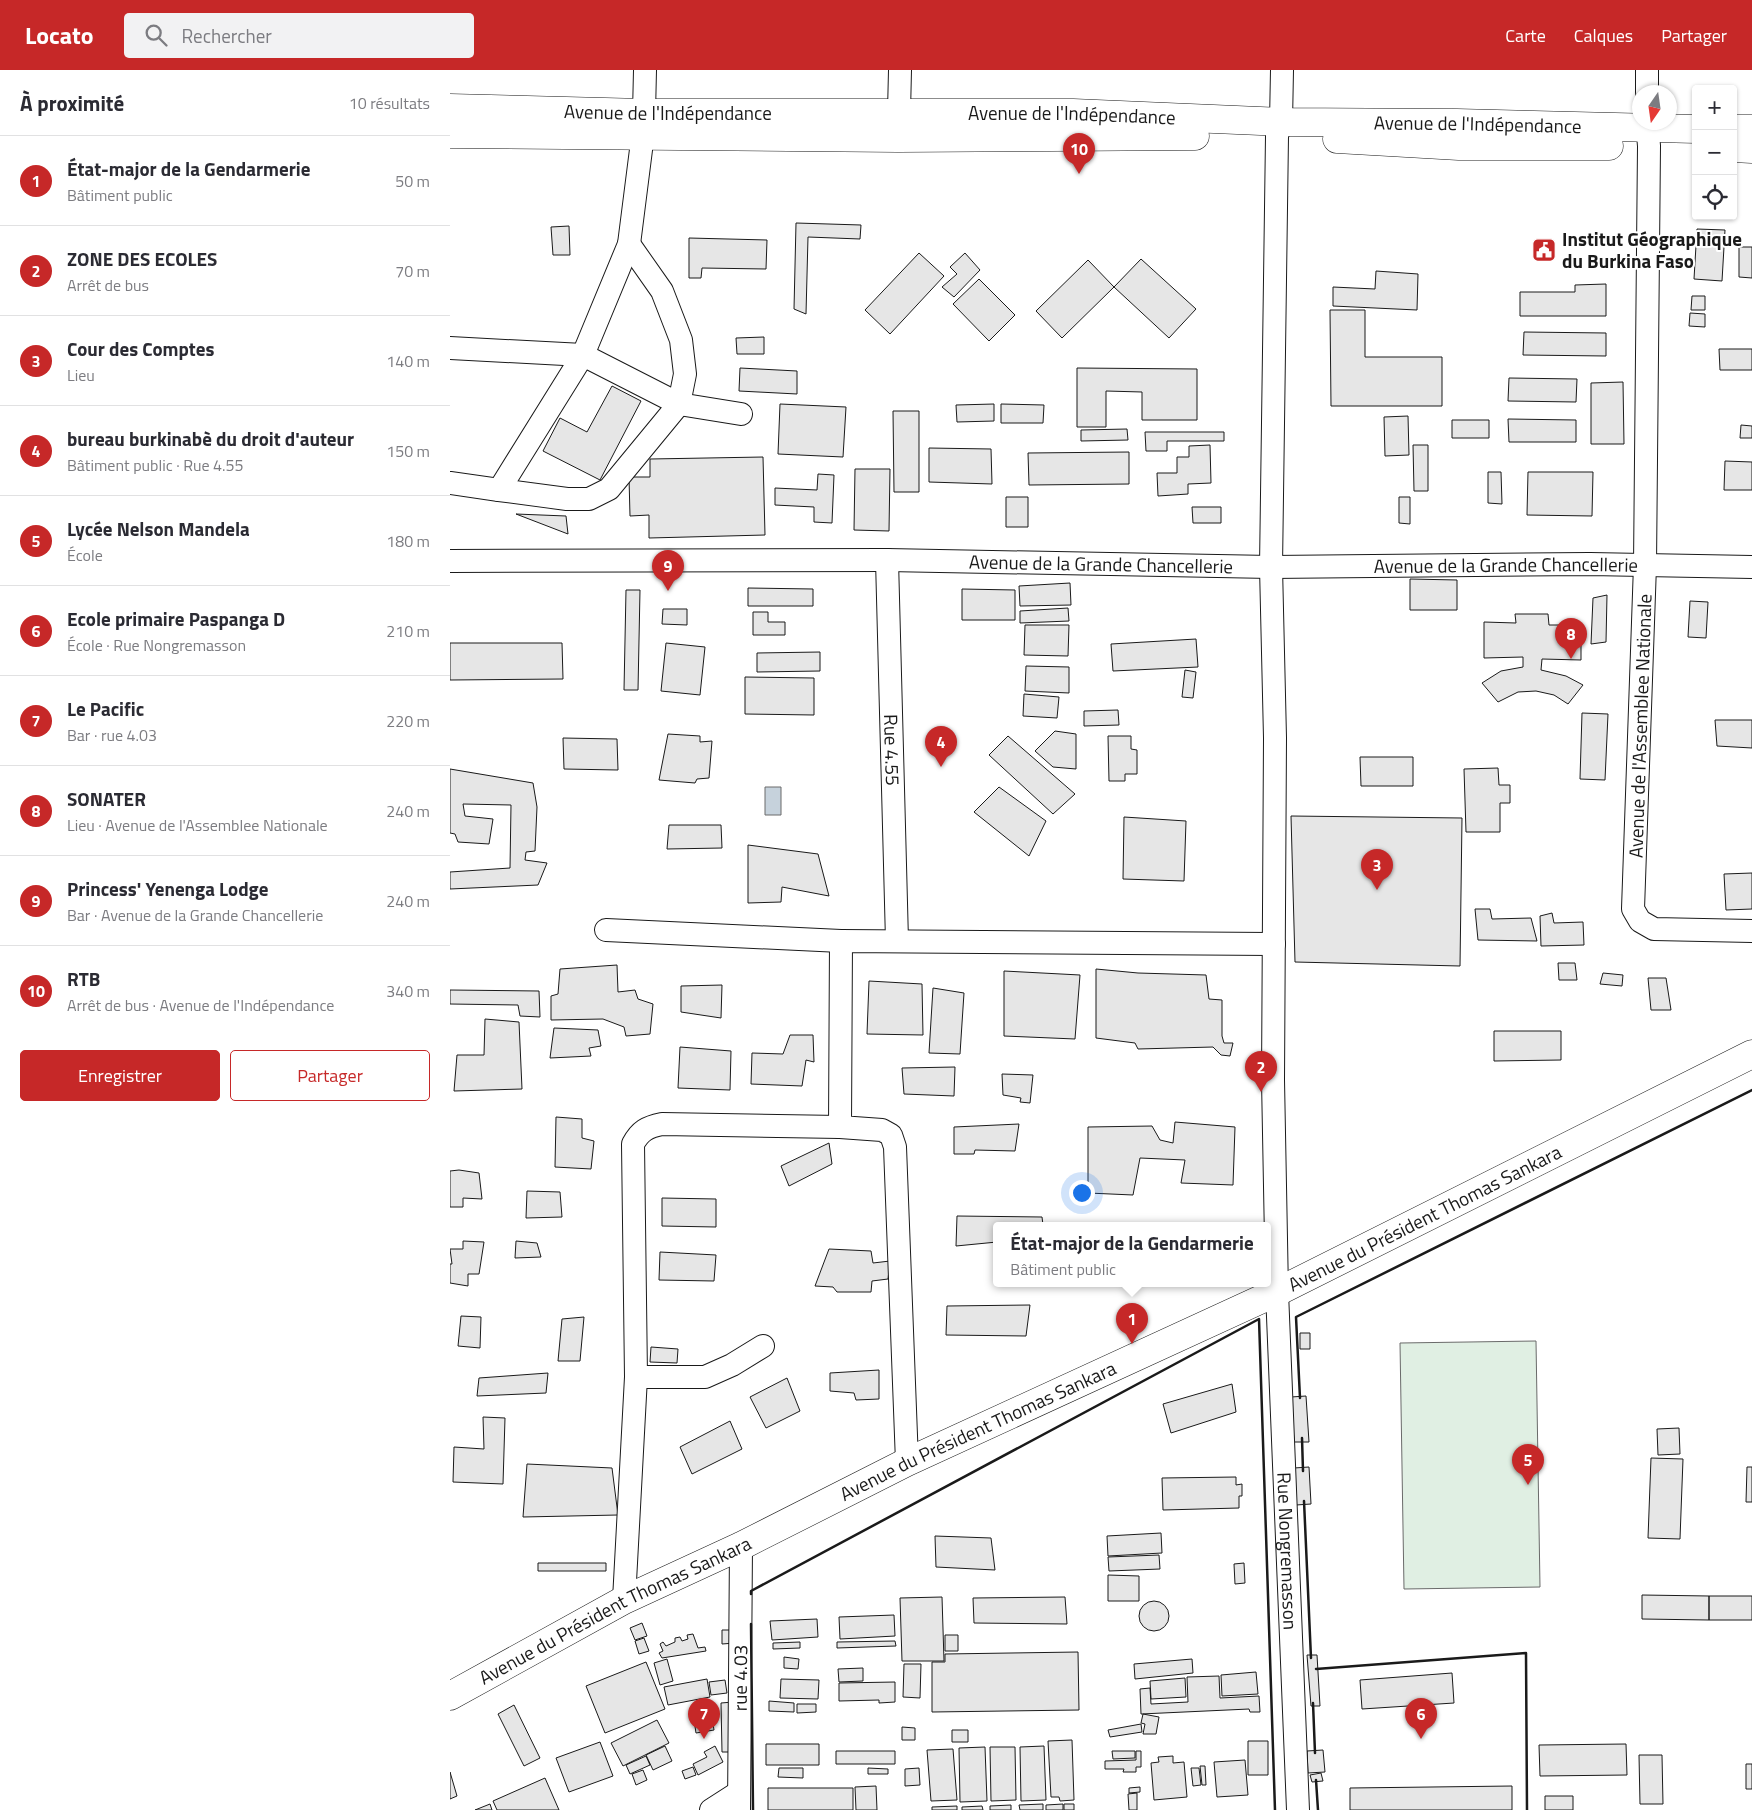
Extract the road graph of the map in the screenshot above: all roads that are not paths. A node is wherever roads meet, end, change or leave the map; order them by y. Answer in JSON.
{"nodes":[{"id":1,"x":645,"y":70,"type":"edge"},
{"id":2,"x":900,"y":70,"type":"edge"},
{"id":3,"x":1282,"y":70,"type":"edge"},
{"id":4,"x":1647,"y":70,"type":"edge"},
{"id":5,"x":1647,"y":85,"type":"edge"},
{"id":6,"x":450,"y":108,"type":"edge"},
{"id":7,"x":899,"y":112,"type":"junction"},
{"id":8,"x":643,"y":124,"type":"junction"},
{"id":9,"x":1279,"y":129,"type":"junction"},
{"id":10,"x":1692,"y":129,"type":"edge"},
{"id":11,"x":1737,"y":129,"type":"edge"},
{"id":12,"x":1752,"y":129,"type":"edge"},
{"id":13,"x":1648,"y":132,"type":"edge"},
{"id":14,"x":450,"y":134,"type":"edge"},
{"id":15,"x":1692,"y":146,"type":"edge"},
{"id":16,"x":1737,"y":148,"type":"edge"},
{"id":17,"x":1752,"y":149,"type":"edge"},
{"id":18,"x":629,"y":244,"type":"junction"},
{"id":19,"x":450,"y":348,"type":"edge"},
{"id":20,"x":583,"y":355,"type":"junction"},
{"id":21,"x":679,"y":404,"type":"junction"},
{"id":22,"x":741,"y":414,"type":"dead end"},
{"id":23,"x":450,"y":483,"type":"edge"},
{"id":24,"x":499,"y":490,"type":"junction"},
{"id":25,"x":888,"y":560,"type":"junction"},
{"id":26,"x":450,"y":561,"type":"edge"},
{"id":27,"x":1645,"y":565,"type":"junction"},
{"id":28,"x":1271,"y":567,"type":"junction"},
{"id":29,"x":1752,"y":567,"type":"edge"},
{"id":30,"x":606,"y":930,"type":"dead end"},
{"id":31,"x":1752,"y":931,"type":"edge"},
{"id":32,"x":841,"y":941,"type":"junction"},
{"id":33,"x":897,"y":941,"type":"junction"},
{"id":34,"x":1274,"y":944,"type":"junction"},
{"id":35,"x":1752,"y":1054,"type":"edge"},
{"id":36,"x":840,"y":1127,"type":"junction"},
{"id":37,"x":1277,"y":1292,"type":"junction"},
{"id":38,"x":763,"y":1346,"type":"dead end"},
{"id":39,"x":636,"y":1377,"type":"junction"},
{"id":40,"x":906,"y":1462,"type":"junction"},
{"id":41,"x":740,"y":1546,"type":"junction"},
{"id":42,"x":624,"y":1600,"type":"junction"},
{"id":43,"x":450,"y":1696,"type":"edge"},
{"id":44,"x":739,"y":1801,"type":"edge"},
{"id":45,"x":711,"y":1810,"type":"edge"},
{"id":46,"x":1298,"y":1810,"type":"edge"}],
"edges":[{"from":1,"to":8,"type":"street"},
{"from":2,"to":7,"type":"street"},
{"from":3,"to":9,"type":"street","name":"Rue Nongremasson"},
{"from":4,"to":5,"type":"street"},
{"from":6,"to":8,"type":"main road","name":"Avenue de l'Indépendance"},
{"from":7,"to":8,"type":"main road","name":"Avenue de l'Indépendance"},
{"from":7,"to":9,"type":"main road","name":"Avenue de l'Indépendance"},
{"from":8,"to":9,"type":"main road","name":"Avenue de l'Indépendance"},
{"from":8,"to":14,"type":"main road","name":"Avenue de l'Indépendance"},
{"from":8,"to":18,"type":"street"},
{"from":9,"to":13,"type":"main road","name":"Avenue de l'Indépendance"},
{"from":9,"to":28,"type":"street","name":"Rue Nongremasson"},
{"from":10,"to":13,"type":"main road","name":"Avenue de l'Indépendance"},
{"from":11,"to":12,"type":"main road"},
{"from":13,"to":15,"type":"main road","name":"Avenue de l'Indépendance"},
{"from":13,"to":27,"type":"street","name":"Avenue de l'Assemblee Nationale"},
{"from":16,"to":17,"type":"main road"},
{"from":18,"to":20,"type":"street"},
{"from":18,"to":21,"type":"street"},
{"from":19,"to":20,"type":"street"},
{"from":20,"to":21,"type":"street"},
{"from":20,"to":24,"type":"street"},
{"from":21,"to":22,"type":"street"},
{"from":21,"to":24,"type":"street"},
{"from":23,"to":24,"type":"street"},
{"from":25,"to":26,"type":"street","name":"Avenue de la Grande Chancellerie"},
{"from":25,"to":28,"type":"street","name":"Avenue de la Grande Chancellerie"},
{"from":25,"to":33,"type":"street","name":"Rue 4.55"},
{"from":27,"to":28,"type":"street","name":"Avenue de la Grande Chancellerie"},
{"from":27,"to":29,"type":"street","name":"Avenue de la Grande Chancellerie"},
{"from":27,"to":31,"type":"street","name":"Avenue de l'Assemblee Nationale"},
{"from":28,"to":34,"type":"street","name":"Rue Nongremasson"},
{"from":30,"to":32,"type":"street"},
{"from":32,"to":33,"type":"street"},
{"from":32,"to":36,"type":"street"},
{"from":33,"to":34,"type":"street"},
{"from":34,"to":37,"type":"street","name":"Rue Nongremasson"},
{"from":35,"to":37,"type":"main road","name":"Avenue du Président Thomas Sankara"},
{"from":36,"to":39,"type":"street"},
{"from":36,"to":40,"type":"street"},
{"from":37,"to":40,"type":"main road","name":"Avenue du Président Thomas Sankara"},
{"from":37,"to":46,"type":"street","name":"Rue Nongremasson"},
{"from":38,"to":39,"type":"street"},
{"from":39,"to":42,"type":"street"},
{"from":40,"to":41,"type":"main road","name":"Avenue du Président Thomas Sankara"},
{"from":41,"to":42,"type":"main road","name":"Avenue du Président Thomas Sankara"},
{"from":41,"to":44,"type":"street","name":"rue 4.03"},
{"from":42,"to":43,"type":"main road","name":"Avenue du Président Thomas Sankara"},
{"from":44,"to":45,"type":"street"}]}
